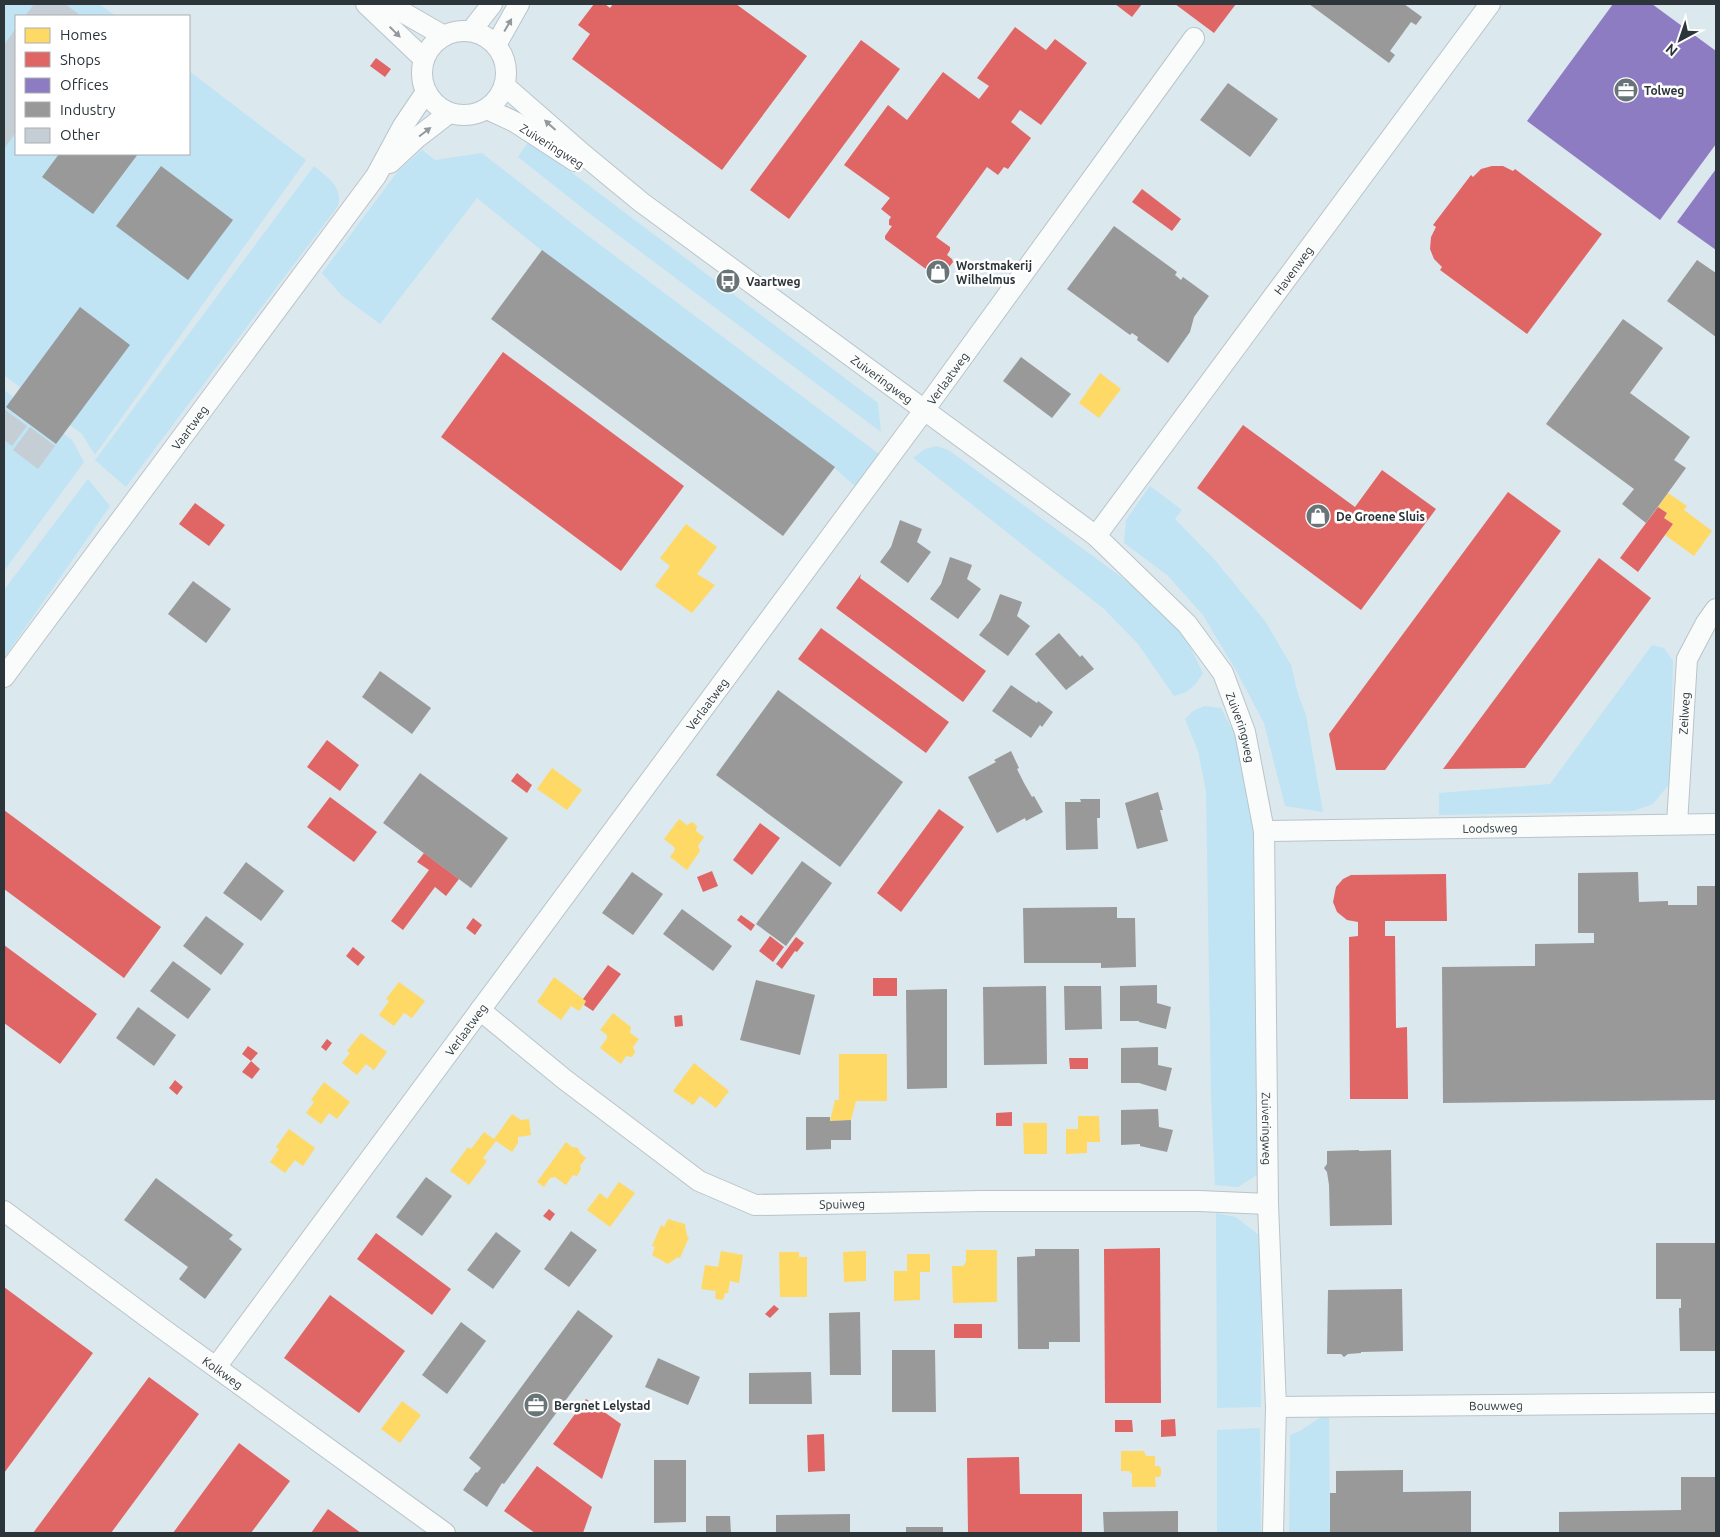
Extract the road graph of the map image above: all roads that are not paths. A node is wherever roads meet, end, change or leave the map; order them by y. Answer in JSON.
{"nodes":[{"id":1,"x":366,"y":4,"type":"edge"},
{"id":2,"x":384,"y":4,"type":"edge"},
{"id":3,"x":492,"y":4,"type":"edge"},
{"id":4,"x":519,"y":4,"type":"edge"},
{"id":5,"x":1490,"y":4,"type":"edge"},
{"id":6,"x":471,"y":31,"type":"junction"},
{"id":7,"x":444,"y":36,"type":"junction"},
{"id":8,"x":1194,"y":38,"type":"dead end"},
{"id":9,"x":496,"y":45,"type":"junction"},
{"id":10,"x":424,"y":59,"type":"junction"},
{"id":11,"x":505,"y":86,"type":"junction"},
{"id":12,"x":426,"y":92,"type":"junction"},
{"id":13,"x":488,"y":109,"type":"junction"},
{"id":14,"x":449,"y":113,"type":"junction"},
{"id":15,"x":376,"y":176,"type":"junction"},
{"id":16,"x":641,"y":202,"type":"junction"},
{"id":17,"x":925,"y":409,"type":"junction"},
{"id":18,"x":1096,"y":536,"type":"junction"},
{"id":19,"x":1716,"y":609,"type":"edge"},
{"id":20,"x":4,"y":677,"type":"edge"},
{"id":21,"x":1677,"y":824,"type":"junction"},
{"id":22,"x":1716,"y":824,"type":"edge"},
{"id":23,"x":1264,"y":831,"type":"junction"},
{"id":24,"x":480,"y":1010,"type":"junction"},
{"id":25,"x":1268,"y":1204,"type":"junction"},
{"id":26,"x":4,"y":1210,"type":"edge"},
{"id":27,"x":216,"y":1367,"type":"junction"},
{"id":28,"x":1716,"y":1403,"type":"edge"},
{"id":29,"x":1276,"y":1408,"type":"junction"},
{"id":30,"x":444,"y":1533,"type":"edge"},
{"id":31,"x":1273,"y":1533,"type":"edge"}],
"edges":[{"from":1,"to":10,"type":"street","one_way":true},
{"from":2,"to":7,"type":"street"},
{"from":3,"to":6,"type":"street"},
{"from":9,"to":4,"type":"street","one_way":true},
{"from":5,"to":18,"type":"street","name":"Havenweg"},
{"from":6,"to":7,"type":"street"},
{"from":6,"to":9,"type":"street"},
{"from":7,"to":10,"type":"street"},
{"from":8,"to":17,"type":"street","name":"Verlaatweg"},
{"from":9,"to":11,"type":"street"},
{"from":10,"to":12,"type":"street"},
{"from":11,"to":13,"type":"street"},
{"from":16,"to":11,"type":"street","name":"Zuiveringweg","one_way":true},
{"from":12,"to":14,"type":"street"},
{"from":12,"to":15,"type":"street","name":"Vaartweg"},
{"from":13,"to":14,"type":"street"},
{"from":13,"to":16,"type":"street","name":"Zuiveringweg"},
{"from":15,"to":14,"type":"street","name":"Vaartweg","one_way":true},
{"from":15,"to":20,"type":"street","name":"Vaartweg"},
{"from":16,"to":17,"type":"street","name":"Zuiveringweg"},
{"from":17,"to":18,"type":"street","name":"Zuiveringweg"},
{"from":17,"to":24,"type":"street","name":"Verlaatweg"},
{"from":18,"to":23,"type":"street","name":"Zuiveringweg"},
{"from":19,"to":21,"type":"street","name":"Zeilweg"},
{"from":21,"to":22,"type":"street","name":"Loodsweg"},
{"from":21,"to":23,"type":"street","name":"Loodsweg"},
{"from":23,"to":25,"type":"street","name":"Zuiveringweg"},
{"from":24,"to":25,"type":"street","name":"Spuiweg"},
{"from":24,"to":27,"type":"street","name":"Verlaatweg"},
{"from":25,"to":29,"type":"street","name":"Zuiveringweg"},
{"from":26,"to":27,"type":"street","name":"Kolkweg"},
{"from":27,"to":30,"type":"street","name":"Kolkweg"},
{"from":28,"to":29,"type":"street","name":"Bouwweg"},
{"from":29,"to":31,"type":"street","name":"Zuiveringweg"}]}
